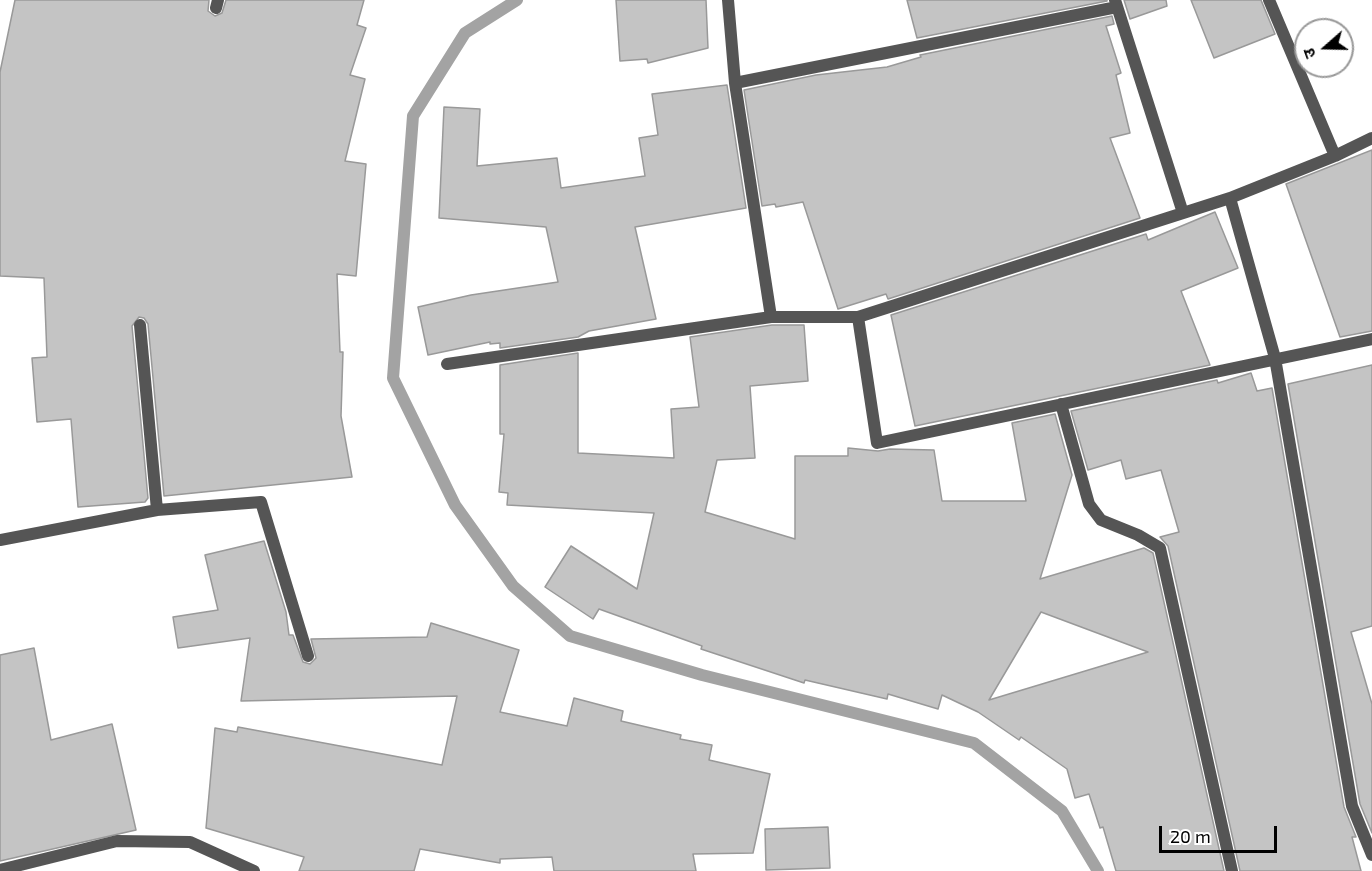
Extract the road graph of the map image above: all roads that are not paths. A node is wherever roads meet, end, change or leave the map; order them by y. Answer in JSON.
{"nodes":[{"id":1,"x":728,"y":0,"type":"edge"},
{"id":2,"x":1269,"y":0,"type":"edge"},
{"id":3,"x":1116,"y":4,"type":"edge"},
{"id":4,"x":735,"y":83,"type":"junction"},
{"id":5,"x":1372,"y":138,"type":"edge"},
{"id":6,"x":1335,"y":156,"type":"junction"},
{"id":7,"x":1230,"y":198,"type":"junction"},
{"id":8,"x":1183,"y":213,"type":"junction"},
{"id":9,"x":771,"y":317,"type":"junction"},
{"id":10,"x":858,"y":317,"type":"junction"},
{"id":11,"x":140,"y":325,"type":"dead end"},
{"id":12,"x":1372,"y":339,"type":"edge"},
{"id":13,"x":1275,"y":358,"type":"junction"},
{"id":14,"x":447,"y":364,"type":"dead end"},
{"id":15,"x":1061,"y":404,"type":"junction"},
{"id":16,"x":157,"y":510,"type":"junction"},
{"id":17,"x":0,"y":540,"type":"edge"},
{"id":18,"x":308,"y":656,"type":"dead end"},
{"id":19,"x":1372,"y":855,"type":"edge"},
{"id":20,"x":0,"y":870,"type":"edge"},
{"id":21,"x":254,"y":871,"type":"edge"},
{"id":22,"x":1232,"y":871,"type":"edge"}],
"edges":[{"from":1,"to":4,"type":"street"},
{"from":2,"to":6,"type":"street"},
{"from":3,"to":4,"type":"street"},
{"from":3,"to":8,"type":"street"},
{"from":4,"to":9,"type":"street"},
{"from":5,"to":6,"type":"street"},
{"from":6,"to":7,"type":"street"},
{"from":7,"to":8,"type":"street"},
{"from":7,"to":13,"type":"street"},
{"from":8,"to":10,"type":"street"},
{"from":9,"to":10,"type":"street"},
{"from":9,"to":14,"type":"street"},
{"from":10,"to":15,"type":"street"},
{"from":11,"to":16,"type":"street"},
{"from":12,"to":13,"type":"street"},
{"from":13,"to":15,"type":"street"},
{"from":13,"to":19,"type":"street"},
{"from":15,"to":22,"type":"street"},
{"from":16,"to":17,"type":"street"},
{"from":16,"to":18,"type":"street"},
{"from":20,"to":21,"type":"street"}]}
